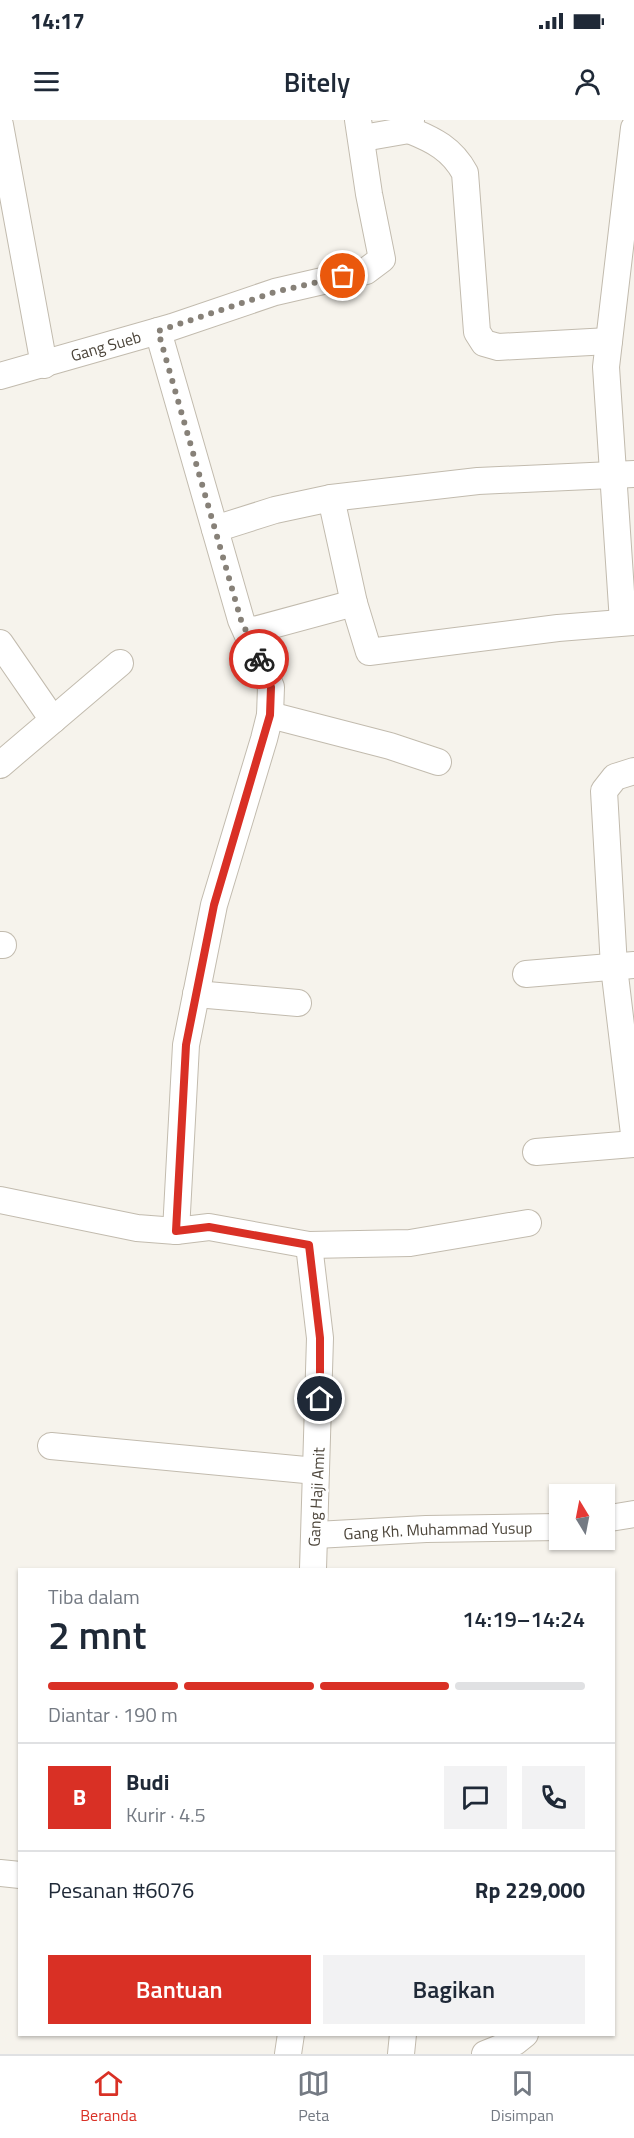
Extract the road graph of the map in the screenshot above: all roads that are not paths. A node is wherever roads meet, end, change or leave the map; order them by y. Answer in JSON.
{"nodes":[{"id":1,"x":0,"y":125,"type":"edge"},
{"id":2,"x":410,"y":125,"type":"edge"},
{"id":3,"x":634,"y":128,"type":"edge"},
{"id":4,"x":361,"y":129,"type":"edge"},
{"id":5,"x":158,"y":331,"type":"junction"},
{"id":6,"x":609,"y":341,"type":"junction"},
{"id":7,"x":44,"y":365,"type":"junction"},
{"id":8,"x":0,"y":376,"type":"edge"},
{"id":9,"x":623,"y":473,"type":"edge"},
{"id":10,"x":331,"y":498,"type":"junction"},
{"id":11,"x":215,"y":529,"type":"junction"},
{"id":12,"x":354,"y":603,"type":"junction"},
{"id":13,"x":628,"y":622,"type":"edge"},
{"id":14,"x":248,"y":632,"type":"junction"},
{"id":15,"x":0,"y":643,"type":"edge"},
{"id":16,"x":120,"y":663,"type":"dead end"},
{"id":17,"x":270,"y":715,"type":"junction"},
{"id":18,"x":53,"y":720,"type":"junction"},
{"id":19,"x":438,"y":762,"type":"dead end"},
{"id":20,"x":0,"y":765,"type":"edge"},
{"id":21,"x":634,"y":771,"type":"edge"},
{"id":22,"x":624,"y":966,"type":"edge"},
{"id":23,"x":526,"y":974,"type":"dead end"},
{"id":24,"x":196,"y":994,"type":"junction"},
{"id":25,"x":297,"y":1003,"type":"dead end"},
{"id":26,"x":634,"y":1134,"type":"edge"},
{"id":27,"x":634,"y":1144,"type":"edge"},
{"id":28,"x":536,"y":1152,"type":"dead end"},
{"id":29,"x":0,"y":1200,"type":"edge"},
{"id":30,"x":528,"y":1223,"type":"dead end"},
{"id":31,"x":176,"y":1231,"type":"junction"},
{"id":32,"x":309,"y":1245,"type":"junction"},
{"id":33,"x":51,"y":1446,"type":"dead end"},
{"id":34,"x":316,"y":1472,"type":"junction"},
{"id":35,"x":634,"y":1514,"type":"edge"},
{"id":36,"x":615,"y":1517,"type":"edge"},
{"id":37,"x":549,"y":1527,"type":"edge"},
{"id":38,"x":316,"y":1535,"type":"junction"},
{"id":39,"x":313,"y":1568,"type":"edge"},
{"id":40,"x":0,"y":1873,"type":"edge"},
{"id":41,"x":18,"y":1875,"type":"edge"},
{"id":42,"x":291,"y":2036,"type":"edge"},
{"id":43,"x":403,"y":2036,"type":"edge"},
{"id":44,"x":522,"y":2036,"type":"edge"},
{"id":45,"x":288,"y":2054,"type":"edge"},
{"id":46,"x":400,"y":2054,"type":"edge"},
{"id":47,"x":485,"y":2054,"type":"edge"}],
"edges":[{"from":1,"to":7,"type":"street"},
{"from":2,"to":4,"type":"street"},
{"from":2,"to":6,"type":"street"},
{"from":3,"to":6,"type":"street"},
{"from":4,"to":5,"type":"street","name":"Gang Sueb"},
{"from":5,"to":7,"type":"street","name":"Gang Sueb"},
{"from":5,"to":11,"type":"street"},
{"from":6,"to":9,"type":"street"},
{"from":7,"to":8,"type":"street","name":"Gang Sueb"},
{"from":9,"to":10,"type":"street"},
{"from":9,"to":13,"type":"street"},
{"from":10,"to":11,"type":"street"},
{"from":10,"to":12,"type":"street"},
{"from":11,"to":14,"type":"street"},
{"from":12,"to":13,"type":"street"},
{"from":12,"to":14,"type":"street"},
{"from":14,"to":17,"type":"street"},
{"from":15,"to":18,"type":"street"},
{"from":16,"to":18,"type":"street"},
{"from":17,"to":19,"type":"street"},
{"from":17,"to":24,"type":"street"},
{"from":18,"to":20,"type":"street"},
{"from":21,"to":22,"type":"street"},
{"from":22,"to":23,"type":"street"},
{"from":22,"to":26,"type":"street"},
{"from":24,"to":25,"type":"street"},
{"from":24,"to":31,"type":"street"},
{"from":27,"to":28,"type":"street"},
{"from":29,"to":31,"type":"street"},
{"from":30,"to":32,"type":"street"},
{"from":31,"to":32,"type":"street"},
{"from":32,"to":34,"type":"street","name":"Gang Haji Amit"},
{"from":33,"to":34,"type":"street"},
{"from":34,"to":38,"type":"street","name":"Gang Haji Amit"},
{"from":35,"to":36,"type":"street"},
{"from":37,"to":38,"type":"street","name":"Gang Kh. Muhammad Yusup"},
{"from":38,"to":39,"type":"street","name":"Gang Haji Amit"},
{"from":40,"to":41,"type":"street"},
{"from":42,"to":45,"type":"street"},
{"from":43,"to":46,"type":"street"},
{"from":44,"to":47,"type":"street"}]}
